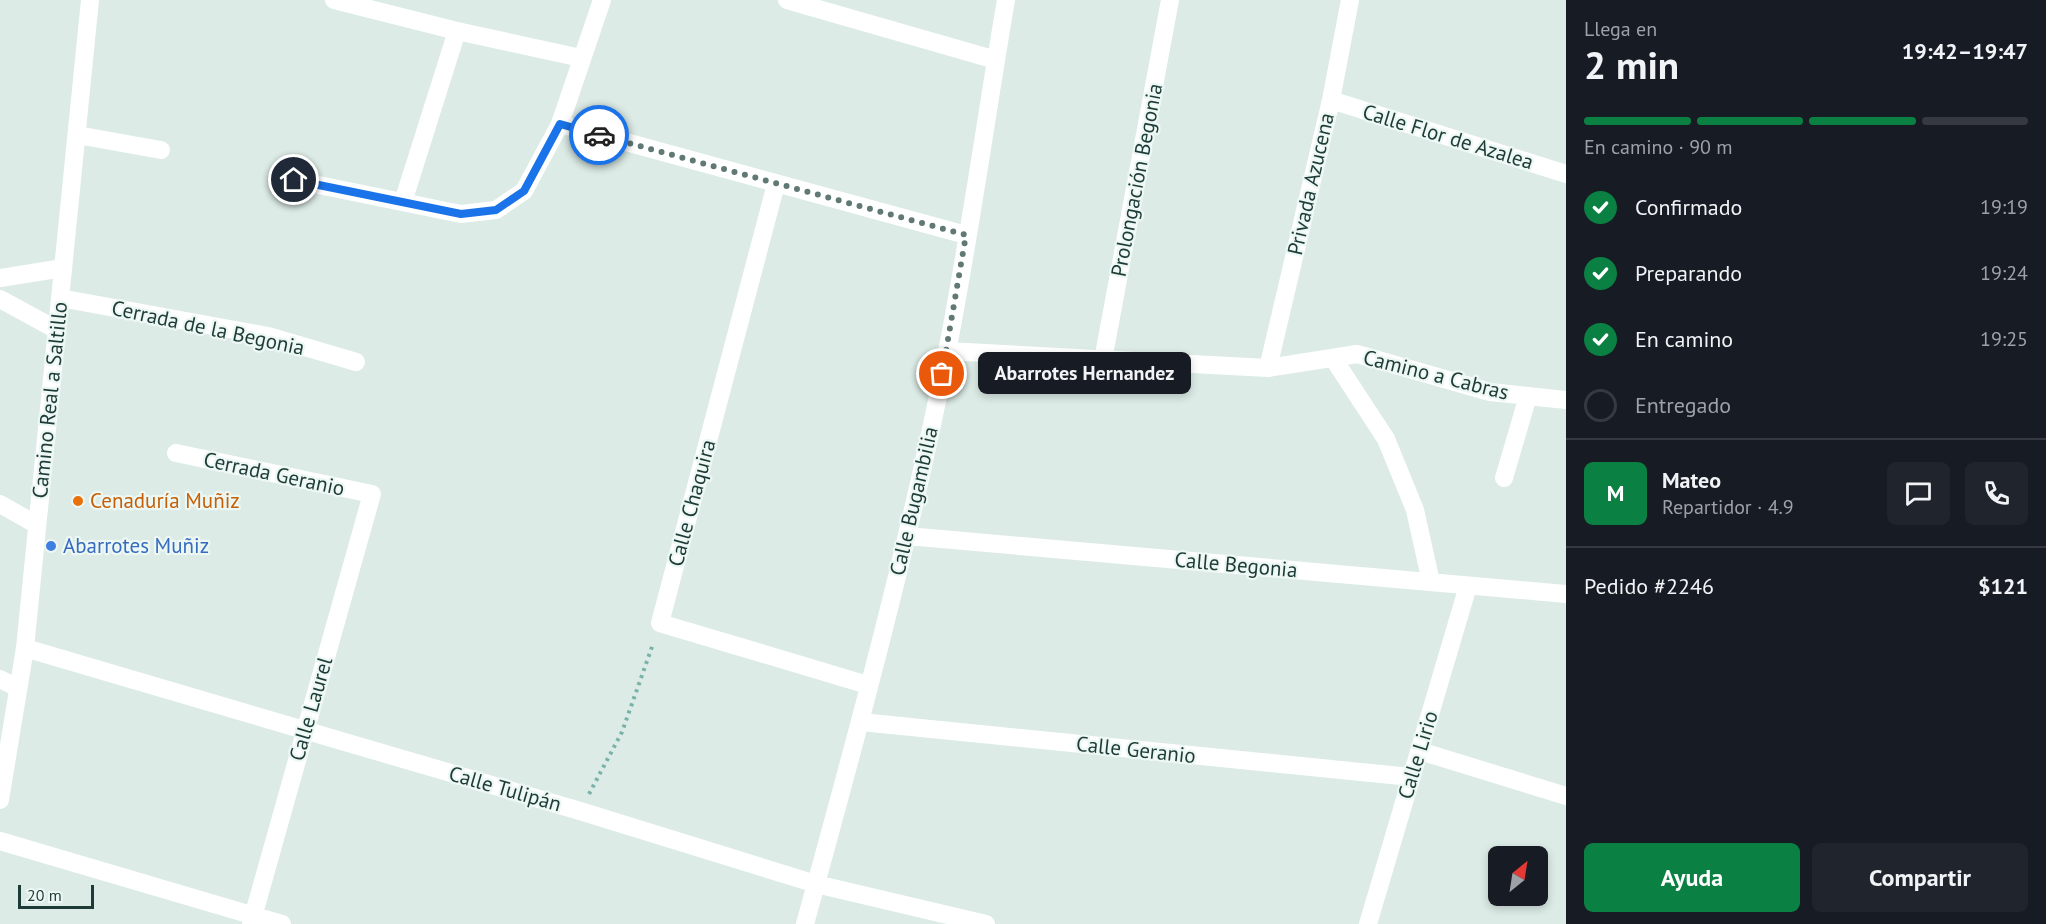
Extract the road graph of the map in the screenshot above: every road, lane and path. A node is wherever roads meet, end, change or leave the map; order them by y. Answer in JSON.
{"nodes":[{"id":1,"x":90,"y":0,"type":"edge"},
{"id":2,"x":334,"y":0,"type":"edge"},
{"id":3,"x":602,"y":0,"type":"edge"},
{"id":4,"x":787,"y":0,"type":"edge"},
{"id":5,"x":1006,"y":0,"type":"edge"},
{"id":6,"x":1170,"y":0,"type":"edge"},
{"id":7,"x":1350,"y":0,"type":"edge"},
{"id":8,"x":457,"y":31,"type":"junction"},
{"id":9,"x":581,"y":58,"type":"junction"},
{"id":10,"x":996,"y":60,"type":"junction"},
{"id":11,"x":1331,"y":100,"type":"junction"},
{"id":12,"x":560,"y":124,"type":"junction"},
{"id":13,"x":77,"y":135,"type":"junction"},
{"id":14,"x":161,"y":150,"type":"dead end"},
{"id":15,"x":1566,"y":174,"type":"edge"},
{"id":16,"x":294,"y":180,"type":"dead end"},
{"id":17,"x":776,"y":184,"type":"junction"},
{"id":18,"x":403,"y":202,"type":"junction"},
{"id":19,"x":966,"y":235,"type":"junction"},
{"id":20,"x":63,"y":268,"type":"junction"},
{"id":21,"x":0,"y":278,"type":"edge"},
{"id":22,"x":0,"y":298,"type":"edge"},
{"id":23,"x":60,"y":298,"type":"junction"},
{"id":24,"x":57,"y":330,"type":"junction"},
{"id":25,"x":947,"y":351,"type":"junction"},
{"id":26,"x":1333,"y":358,"type":"junction"},
{"id":27,"x":1103,"y":360,"type":"junction"},
{"id":28,"x":356,"y":362,"type":"dead end"},
{"id":29,"x":1268,"y":368,"type":"junction"},
{"id":30,"x":1528,"y":396,"type":"junction"},
{"id":31,"x":1566,"y":400,"type":"edge"},
{"id":32,"x":176,"y":453,"type":"dead end"},
{"id":33,"x":1504,"y":478,"type":"dead end"},
{"id":34,"x":372,"y":494,"type":"joint"},
{"id":35,"x":0,"y":504,"type":"edge"},
{"id":36,"x":37,"y":525,"type":"junction"},
{"id":37,"x":907,"y":536,"type":"junction"},
{"id":38,"x":1431,"y":582,"type":"junction"},
{"id":39,"x":1468,"y":586,"type":"junction"},
{"id":40,"x":1566,"y":594,"type":"edge"},
{"id":41,"x":660,"y":623,"type":"junction"},
{"id":42,"x":25,"y":648,"type":"junction"},
{"id":43,"x":0,"y":678,"type":"edge"},
{"id":44,"x":868,"y":685,"type":"junction"},
{"id":45,"x":18,"y":688,"type":"junction"},
{"id":46,"x":861,"y":722,"type":"junction"},
{"id":47,"x":305,"y":731,"type":"junction"},
{"id":48,"x":1420,"y":751,"type":"junction"},
{"id":49,"x":1411,"y":777,"type":"junction"},
{"id":50,"x":1566,"y":796,"type":"edge"},
{"id":51,"x":0,"y":800,"type":"edge"},
{"id":52,"x":580,"y":811,"type":"junction"},
{"id":53,"x":0,"y":841,"type":"edge"},
{"id":54,"x":816,"y":884,"type":"junction"},
{"id":55,"x":252,"y":920,"type":"edge"},
{"id":56,"x":282,"y":924,"type":"edge"},
{"id":57,"x":805,"y":924,"type":"edge"},
{"id":58,"x":986,"y":924,"type":"edge"},
{"id":59,"x":1368,"y":924,"type":"edge"}],
"edges":[{"from":1,"to":13,"type":"street","name":"Camino Real a Saltillo"},
{"from":2,"to":8,"type":"street"},
{"from":3,"to":9,"type":"street"},
{"from":4,"to":10,"type":"street"},
{"from":5,"to":10,"type":"street","name":"Calle Bugambilia"},
{"from":6,"to":27,"type":"street","name":"Prolongación Begonia"},
{"from":7,"to":11,"type":"street","name":"Privada Azucena"},
{"from":8,"to":9,"type":"street"},
{"from":8,"to":18,"type":"street"},
{"from":9,"to":12,"type":"street"},
{"from":10,"to":19,"type":"street","name":"Calle Bugambilia"},
{"from":11,"to":15,"type":"street","name":"Calle Flor de Azalea"},
{"from":11,"to":29,"type":"street","name":"Privada Azucena"},
{"from":12,"to":17,"type":"street"},
{"from":12,"to":18,"type":"street"},
{"from":13,"to":14,"type":"street"},
{"from":13,"to":20,"type":"street","name":"Camino Real a Saltillo"},
{"from":16,"to":18,"type":"street"},
{"from":17,"to":19,"type":"street"},
{"from":17,"to":41,"type":"street","name":"Calle Chaquira"},
{"from":19,"to":25,"type":"street","name":"Calle Bugambilia"},
{"from":20,"to":21,"type":"street"},
{"from":20,"to":23,"type":"street","name":"Camino Real a Saltillo"},
{"from":22,"to":24,"type":"street"},
{"from":23,"to":24,"type":"street","name":"Camino Real a Saltillo"},
{"from":23,"to":28,"type":"street","name":"Cerrada de la Begonia"},
{"from":24,"to":36,"type":"street","name":"Camino Real a Saltillo"},
{"from":25,"to":27,"type":"street","name":"Camino a Cabras"},
{"from":25,"to":37,"type":"street","name":"Calle Bugambilia"},
{"from":26,"to":29,"type":"street","name":"Camino a Cabras"},
{"from":26,"to":30,"type":"street","name":"Camino a Cabras"},
{"from":26,"to":38,"type":"street"},
{"from":27,"to":29,"type":"street","name":"Camino a Cabras"},
{"from":30,"to":31,"type":"street","name":"Camino a Cabras"},
{"from":30,"to":33,"type":"street"},
{"from":32,"to":34,"type":"street","name":"Cerrada Geranio"},
{"from":34,"to":47,"type":"street","name":"Calle Laurel"},
{"from":35,"to":36,"type":"street"},
{"from":36,"to":42,"type":"street","name":"Camino Real a Saltillo"},
{"from":37,"to":38,"type":"street","name":"Calle Begonia"},
{"from":37,"to":44,"type":"street","name":"Calle Bugambilia"},
{"from":38,"to":39,"type":"street","name":"Calle Begonia"},
{"from":39,"to":40,"type":"street","name":"Calle Begonia"},
{"from":39,"to":48,"type":"street","name":"Calle Lirio"},
{"from":41,"to":44,"type":"street"},
{"from":41,"to":52,"type":"path"},
{"from":42,"to":45,"type":"street","name":"Camino Real a Saltillo"},
{"from":42,"to":47,"type":"street","name":"Calle Tulipán"},
{"from":43,"to":45,"type":"street"},
{"from":44,"to":46,"type":"street","name":"Calle Bugambilia"},
{"from":45,"to":51,"type":"street","name":"Camino Real a Saltillo"},
{"from":46,"to":49,"type":"street","name":"Calle Geranio"},
{"from":46,"to":54,"type":"street","name":"Calle Bugambilia"},
{"from":47,"to":52,"type":"street","name":"Calle Tulipán"},
{"from":47,"to":55,"type":"street","name":"Calle Laurel"},
{"from":48,"to":49,"type":"street","name":"Calle Lirio"},
{"from":48,"to":50,"type":"street"},
{"from":49,"to":59,"type":"street","name":"Calle Lirio"},
{"from":52,"to":54,"type":"street","name":"Calle Tulipán"},
{"from":53,"to":55,"type":"street"},
{"from":54,"to":57,"type":"street","name":"Calle Bugambilia"},
{"from":54,"to":58,"type":"street","name":"Calle Tulipán"},
{"from":55,"to":56,"type":"street"}]}
